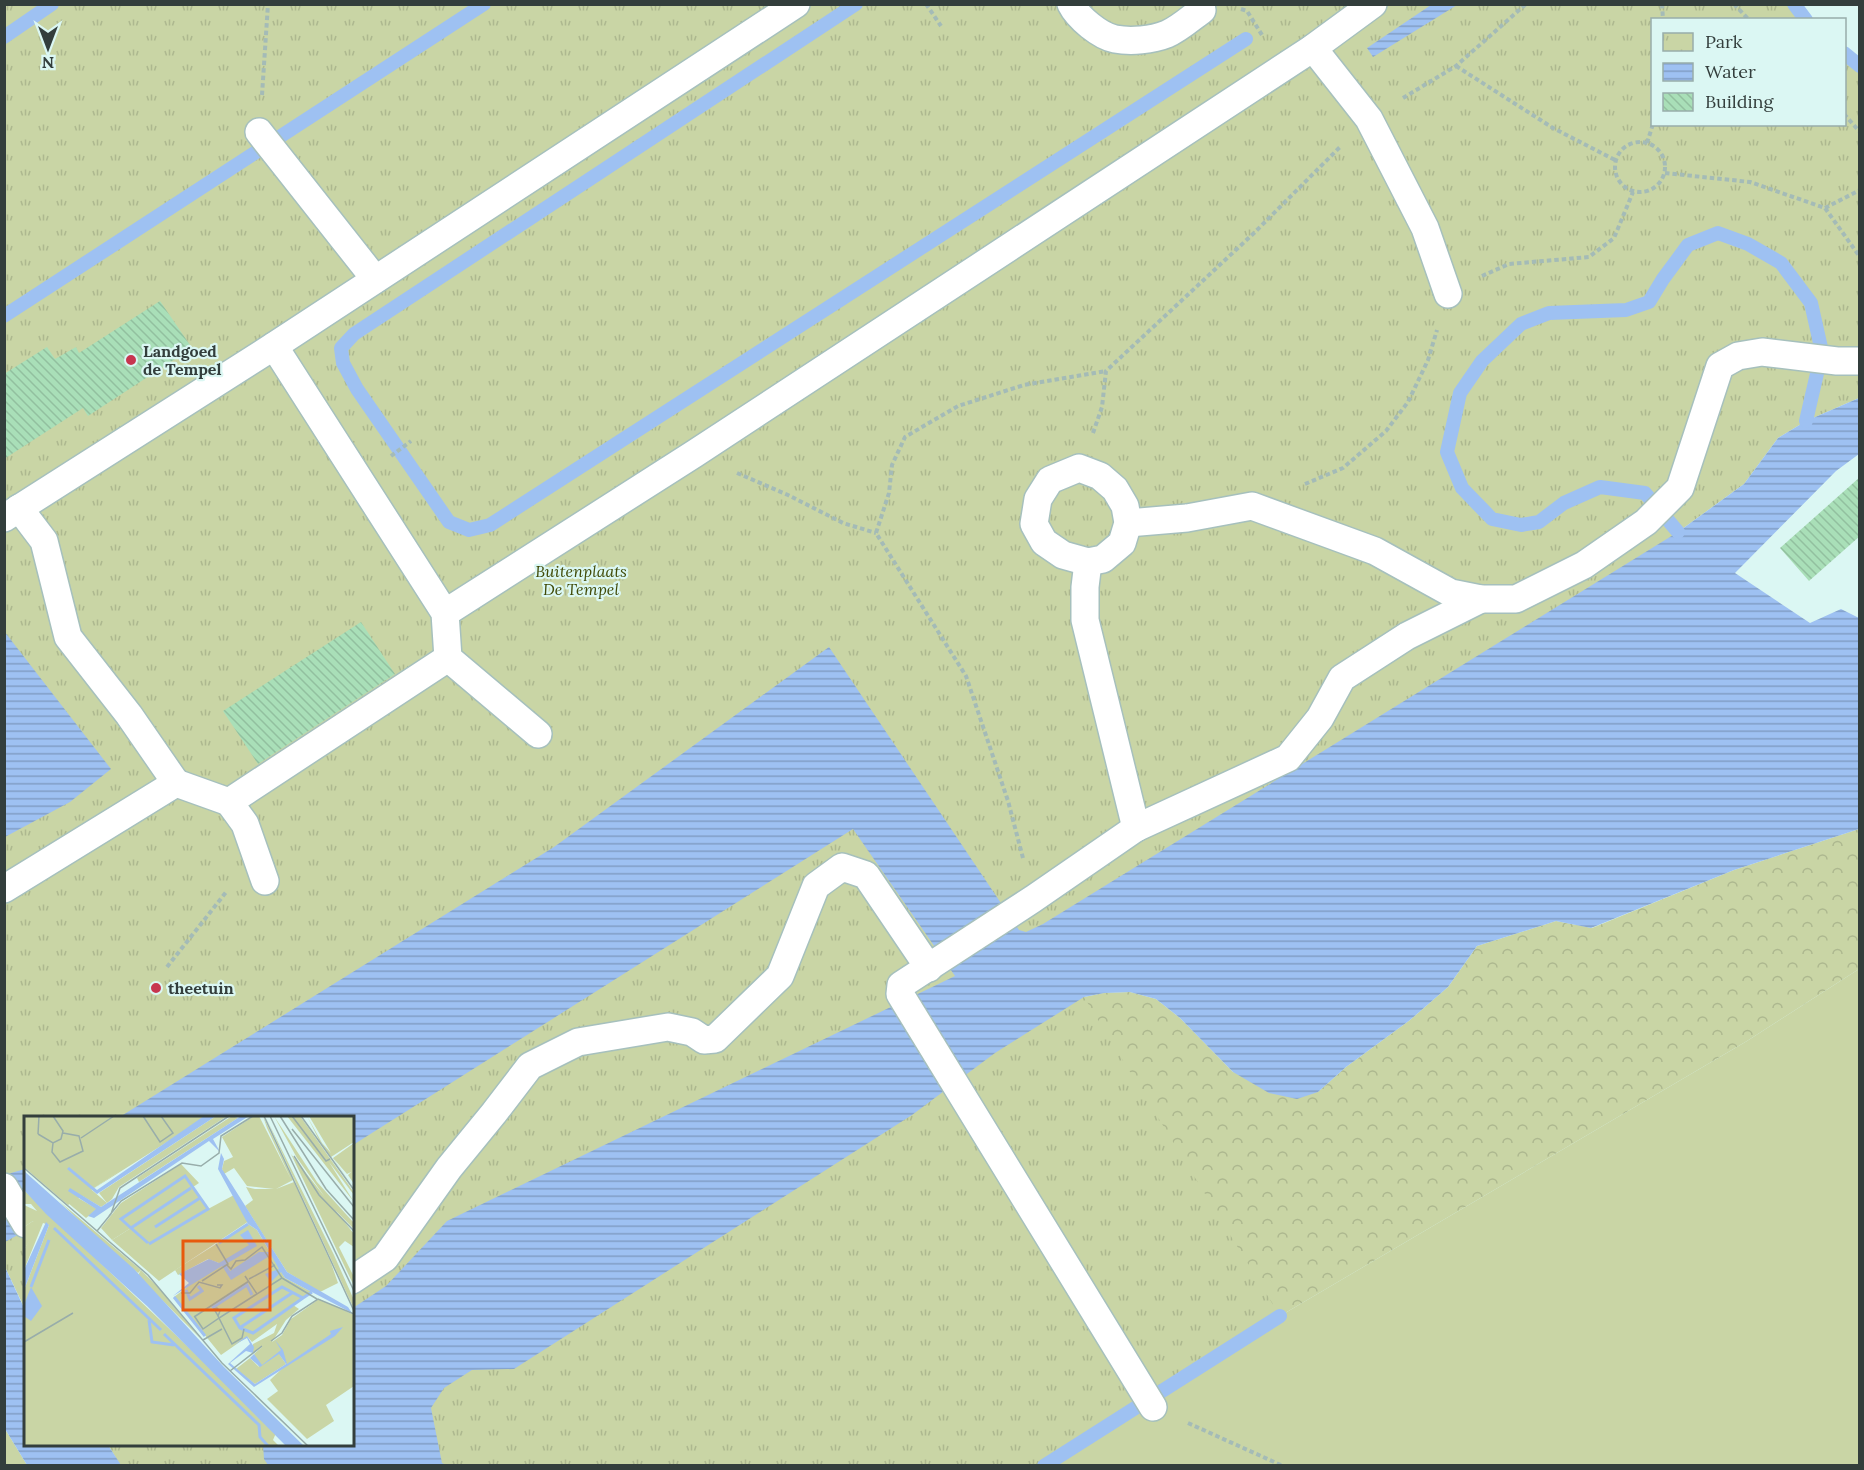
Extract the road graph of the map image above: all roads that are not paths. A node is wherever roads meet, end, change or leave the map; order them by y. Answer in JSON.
{"nodes":[{"id":1,"x":796,"y":4,"type":"edge"},
{"id":2,"x":1071,"y":4,"type":"edge"},
{"id":3,"x":1373,"y":4,"type":"edge"},
{"id":4,"x":1200,"y":8,"type":"edge"},
{"id":5,"x":1313,"y":48,"type":"junction"},
{"id":6,"x":259,"y":132,"type":"road end"},
{"id":7,"x":375,"y":279,"type":"junction"},
{"id":8,"x":1448,"y":294,"type":"road end"},
{"id":9,"x":274,"y":346,"type":"junction"},
{"id":10,"x":1848,"y":361,"type":"edge"},
{"id":11,"x":12,"y":513,"type":"edge"},
{"id":12,"x":1128,"y":523,"type":"junction"},
{"id":13,"x":1088,"y":562,"type":"junction"},
{"id":14,"x":1480,"y":599,"type":"junction"},
{"id":15,"x":445,"y":613,"type":"junction"},
{"id":16,"x":448,"y":658,"type":"junction"},
{"id":17,"x":538,"y":734,"type":"dead end"},
{"id":18,"x":176,"y":783,"type":"junction"},
{"id":19,"x":229,"y":802,"type":"junction"},
{"id":20,"x":1136,"y":828,"type":"junction"},
{"id":21,"x":265,"y":881,"type":"dead end"},
{"id":22,"x":4,"y":889,"type":"edge"},
{"id":23,"x":935,"y":964,"type":"junction"},
{"id":24,"x":4,"y":1187,"type":"edge"},
{"id":25,"x":24,"y":1221,"type":"edge"},
{"id":26,"x":354,"y":1279,"type":"edge"},
{"id":27,"x":1153,"y":1407,"type":"road end"}],
"edges":[{"from":1,"to":7,"type":"lane"},
{"from":2,"to":4,"type":"lane"},
{"from":3,"to":5,"type":"lane"},
{"from":5,"to":8,"type":"lane"},
{"from":5,"to":15,"type":"lane"},
{"from":6,"to":7,"type":"lane"},
{"from":7,"to":9,"type":"lane"},
{"from":9,"to":11,"type":"lane"},
{"from":9,"to":15,"type":"lane"},
{"from":10,"to":14,"type":"lane"},
{"from":11,"to":18,"type":"lane"},
{"from":12,"to":13,"type":"lane"},
{"from":12,"to":13,"type":"lane"},
{"from":12,"to":14,"type":"lane"},
{"from":13,"to":20,"type":"lane"},
{"from":14,"to":20,"type":"lane"},
{"from":15,"to":16,"type":"lane"},
{"from":16,"to":17,"type":"lane"},
{"from":16,"to":19,"type":"lane"},
{"from":18,"to":19,"type":"lane"},
{"from":18,"to":22,"type":"lane"},
{"from":19,"to":21,"type":"lane"},
{"from":20,"to":23,"type":"lane"},
{"from":23,"to":26,"type":"lane"},
{"from":23,"to":27,"type":"lane"},
{"from":24,"to":25,"type":"lane"}]}
